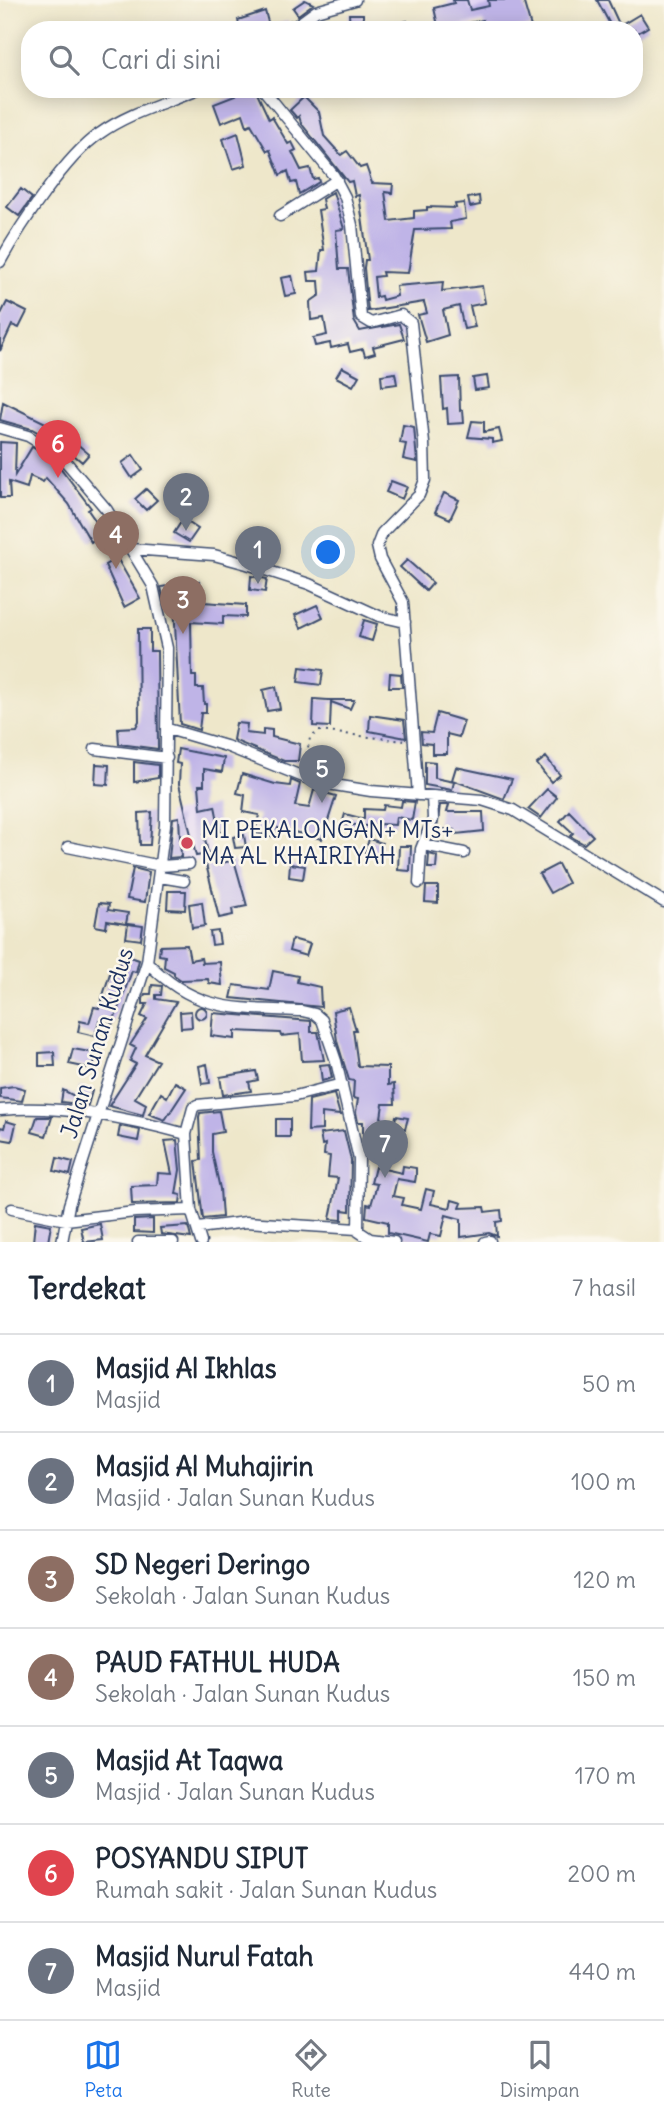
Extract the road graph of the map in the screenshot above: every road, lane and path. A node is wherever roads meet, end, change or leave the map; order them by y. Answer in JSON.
{"nodes":[{"id":1,"x":355,"y":0,"type":"edge"},
{"id":2,"x":302,"y":21,"type":"edge"},
{"id":3,"x":177,"y":98,"type":"edge"},
{"id":4,"x":270,"y":98,"type":"edge"},
{"id":5,"x":337,"y":180,"type":"junction"},
{"id":6,"x":280,"y":216,"type":"dead end"},
{"id":7,"x":0,"y":262,"type":"edge"},
{"id":8,"x":0,"y":428,"type":"edge"},
{"id":9,"x":131,"y":549,"type":"junction"},
{"id":10,"x":405,"y":622,"type":"junction"},
{"id":11,"x":168,"y":729,"type":"junction"},
{"id":12,"x":415,"y":743,"type":"junction"},
{"id":13,"x":95,"y":749,"type":"dead end"},
{"id":14,"x":167,"y":758,"type":"junction"},
{"id":15,"x":303,"y":777,"type":"junction"},
{"id":16,"x":418,"y":795,"type":"junction"},
{"id":17,"x":432,"y":796,"type":"junction"},
{"id":18,"x":423,"y":845,"type":"junction"},
{"id":19,"x":68,"y":848,"type":"dead end"},
{"id":20,"x":464,"y":853,"type":"dead end"},
{"id":21,"x":189,"y":864,"type":"dead end"},
{"id":22,"x":161,"y":871,"type":"junction"},
{"id":23,"x":184,"y":881,"type":"dead end"},
{"id":24,"x":419,"y":883,"type":"dead end"},
{"id":25,"x":664,"y":902,"type":"edge"},
{"id":26,"x":147,"y":962,"type":"junction"},
{"id":27,"x":342,"y":1084,"type":"junction"},
{"id":28,"x":0,"y":1110,"type":"edge"},
{"id":29,"x":98,"y":1113,"type":"junction"},
{"id":30,"x":186,"y":1134,"type":"junction"},
{"id":31,"x":12,"y":1209,"type":"dead end"},
{"id":32,"x":191,"y":1210,"type":"junction"},
{"id":33,"x":65,"y":1220,"type":"junction"},
{"id":34,"x":198,"y":1228,"type":"junction"},
{"id":35,"x":357,"y":1229,"type":"junction"},
{"id":36,"x":62,"y":1242,"type":"edge"},
{"id":37,"x":138,"y":1242,"type":"edge"},
{"id":38,"x":173,"y":1242,"type":"edge"},
{"id":39,"x":201,"y":1242,"type":"edge"},
{"id":40,"x":394,"y":1242,"type":"edge"}],
"edges":[{"from":1,"to":2,"type":"street"},
{"from":3,"to":7,"type":"street"},
{"from":4,"to":5,"type":"street"},
{"from":5,"to":6,"type":"street"},
{"from":5,"to":10,"type":"street"},
{"from":8,"to":9,"type":"street","name":"Jalan Sunan Kudus"},
{"from":9,"to":10,"type":"street"},
{"from":9,"to":11,"type":"street","name":"Jalan Sunan Kudus"},
{"from":10,"to":12,"type":"street"},
{"from":11,"to":14,"type":"street","name":"Jalan Sunan Kudus"},
{"from":11,"to":15,"type":"street"},
{"from":12,"to":15,"type":"path"},
{"from":12,"to":16,"type":"street"},
{"from":13,"to":14,"type":"street"},
{"from":14,"to":22,"type":"street","name":"Jalan Sunan Kudus"},
{"from":15,"to":16,"type":"street"},
{"from":16,"to":17,"type":"street"},
{"from":17,"to":18,"type":"street"},
{"from":17,"to":25,"type":"street"},
{"from":18,"to":20,"type":"street"},
{"from":18,"to":24,"type":"street"},
{"from":19,"to":22,"type":"street"},
{"from":21,"to":22,"type":"street"},
{"from":22,"to":23,"type":"street"},
{"from":22,"to":26,"type":"street","name":"Jalan Sunan Kudus"},
{"from":26,"to":27,"type":"street"},
{"from":26,"to":29,"type":"street","name":"Jalan Sunan Kudus"},
{"from":27,"to":30,"type":"street"},
{"from":27,"to":35,"type":"street"},
{"from":28,"to":29,"type":"street"},
{"from":29,"to":30,"type":"street"},
{"from":29,"to":33,"type":"street","name":"Jalan Sunan Kudus"},
{"from":30,"to":32,"type":"street"},
{"from":31,"to":33,"type":"street"},
{"from":32,"to":33,"type":"street"},
{"from":32,"to":34,"type":"street"},
{"from":33,"to":36,"type":"street","name":"Jalan Sunan Kudus"},
{"from":34,"to":35,"type":"street"},
{"from":34,"to":39,"type":"street"},
{"from":35,"to":40,"type":"street"},
{"from":37,"to":38,"type":"street"}]}
